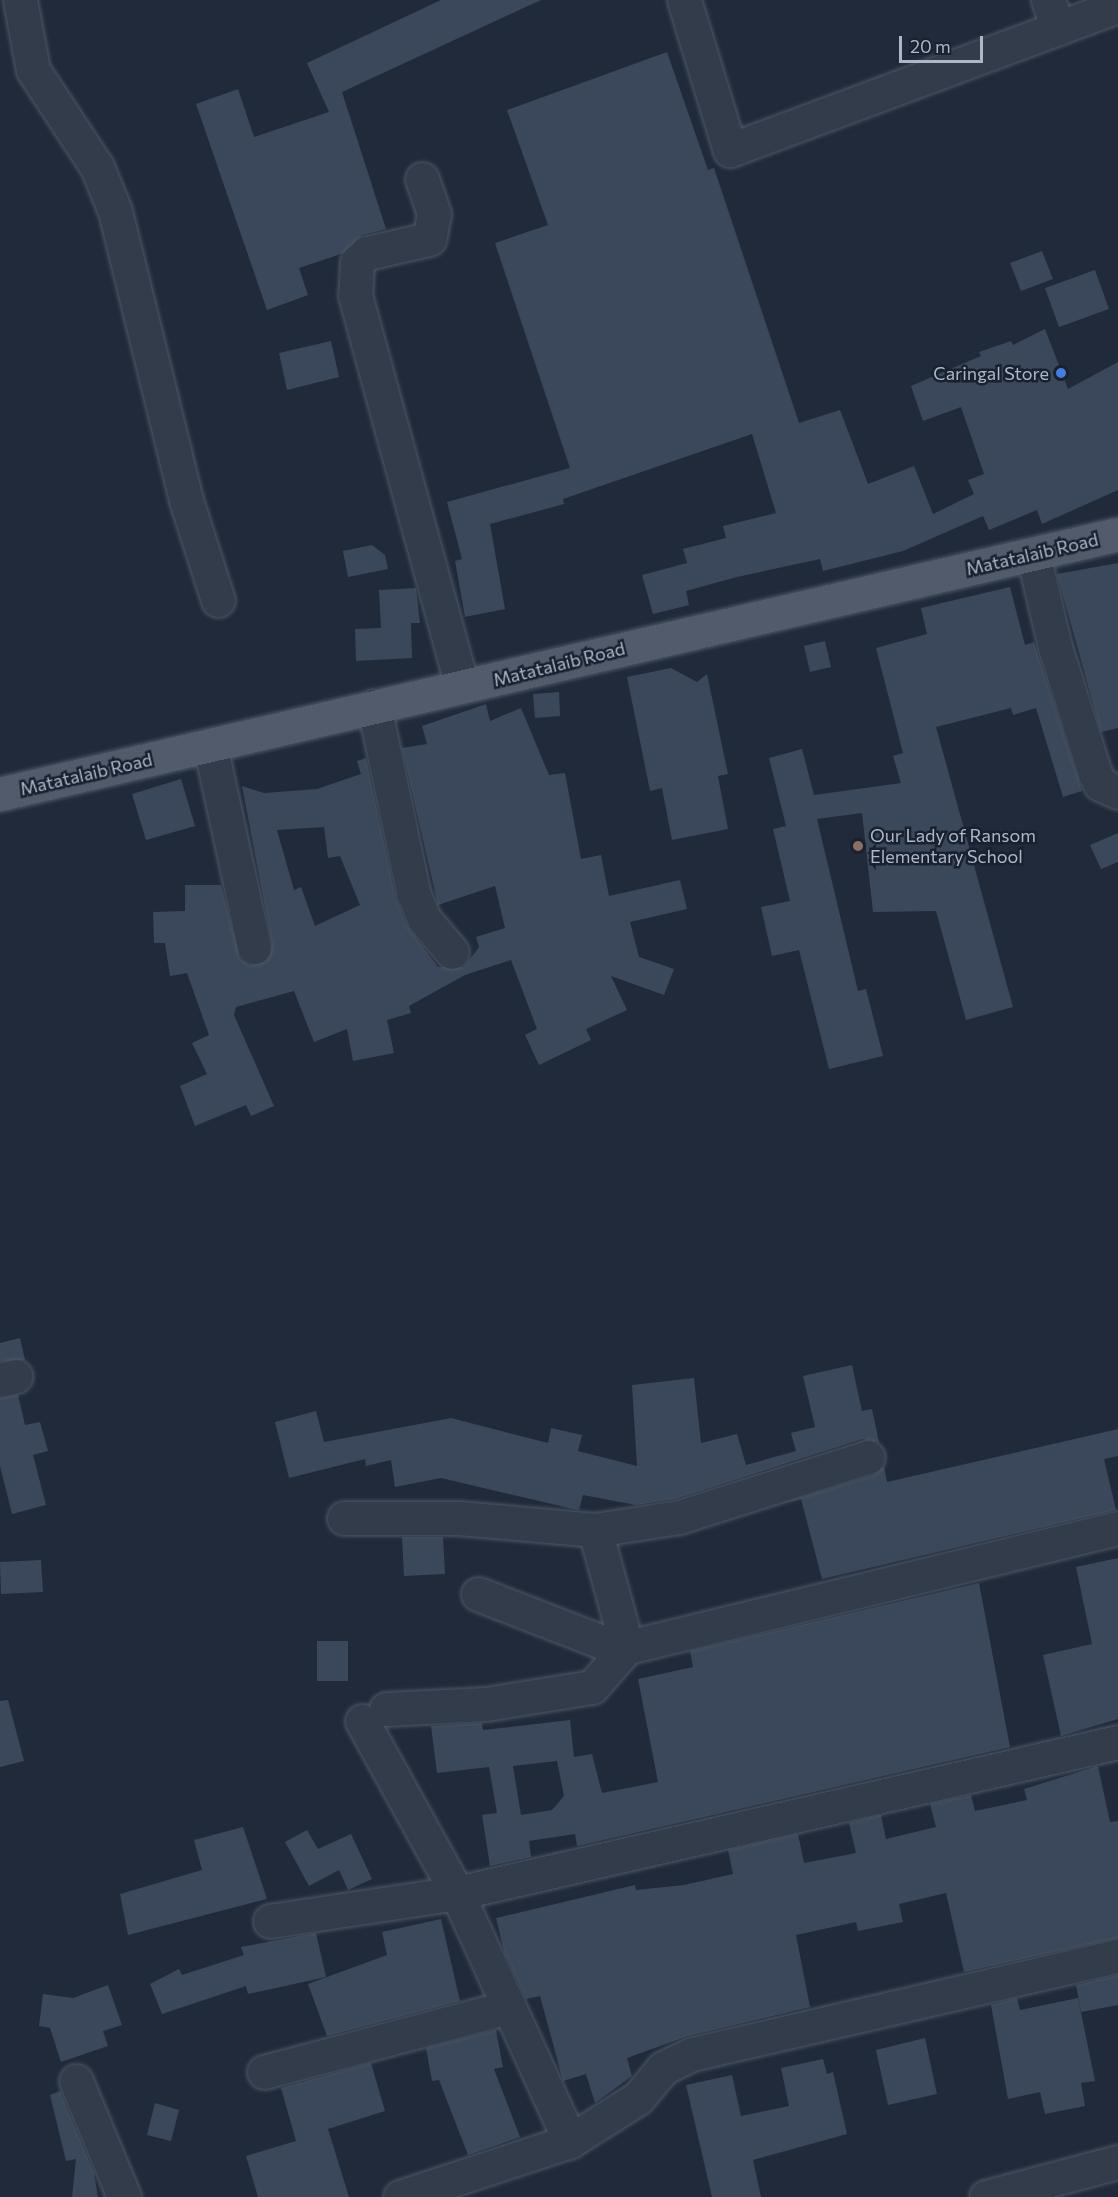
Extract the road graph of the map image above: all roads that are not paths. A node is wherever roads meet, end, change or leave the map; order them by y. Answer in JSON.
{"nodes":[{"id":1,"x":20,"y":0,"type":"edge"},
{"id":2,"x":684,"y":0,"type":"edge"},
{"id":3,"x":1118,"y":6,"type":"edge"},
{"id":4,"x":1053,"y":14,"type":"edge"},
{"id":5,"x":422,"y":178,"type":"dead end"},
{"id":6,"x":1118,"y":534,"type":"edge"},
{"id":7,"x":1033,"y":554,"type":"junction"},
{"id":8,"x":218,"y":600,"type":"dead end"},
{"id":9,"x":462,"y":687,"type":"junction"},
{"id":10,"x":374,"y":706,"type":"junction"},
{"id":11,"x":210,"y":745,"type":"junction"},
{"id":12,"x":1118,"y":792,"type":"edge"},
{"id":13,"x":0,"y":794,"type":"edge"},
{"id":14,"x":254,"y":947,"type":"dead end"},
{"id":15,"x":452,"y":952,"type":"dead end"},
{"id":16,"x":868,"y":1457,"type":"dead end"},
{"id":17,"x":344,"y":1518,"type":"dead end"},
{"id":18,"x":1118,"y":1528,"type":"edge"},
{"id":19,"x":594,"y":1530,"type":"junction"},
{"id":20,"x":478,"y":1594,"type":"dead end"},
{"id":21,"x":623,"y":1648,"type":"junction"},
{"id":22,"x":1118,"y":1742,"type":"edge"},
{"id":23,"x":457,"y":1893,"type":"junction"},
{"id":24,"x":270,"y":1921,"type":"dead end"},
{"id":25,"x":1118,"y":1956,"type":"edge"},
{"id":26,"x":505,"y":2008,"type":"junction"},
{"id":27,"x":264,"y":2072,"type":"dead end"},
{"id":28,"x":76,"y":2081,"type":"dead end"},
{"id":29,"x":570,"y":2141,"type":"junction"},
{"id":30,"x":1118,"y":2162,"type":"edge"},
{"id":31,"x":124,"y":2197,"type":"edge"},
{"id":32,"x":400,"y":2197,"type":"edge"},
{"id":33,"x":986,"y":2197,"type":"edge"}],
"edges":[{"from":1,"to":8,"type":"street"},
{"from":2,"to":4,"type":"street"},
{"from":3,"to":4,"type":"street"},
{"from":5,"to":9,"type":"street"},
{"from":6,"to":7,"type":"main road","name":"Matatalaib Road"},
{"from":7,"to":9,"type":"main road","name":"Matatalaib Road"},
{"from":7,"to":12,"type":"street"},
{"from":9,"to":10,"type":"main road","name":"Matatalaib Road"},
{"from":10,"to":11,"type":"main road","name":"Matatalaib Road"},
{"from":10,"to":15,"type":"street"},
{"from":11,"to":13,"type":"main road","name":"Matatalaib Road"},
{"from":11,"to":14,"type":"street"},
{"from":16,"to":19,"type":"street"},
{"from":17,"to":19,"type":"street"},
{"from":18,"to":21,"type":"street"},
{"from":19,"to":21,"type":"street"},
{"from":20,"to":21,"type":"street"},
{"from":21,"to":23,"type":"street"},
{"from":22,"to":23,"type":"street"},
{"from":23,"to":24,"type":"street"},
{"from":23,"to":26,"type":"street"},
{"from":25,"to":29,"type":"street"},
{"from":26,"to":27,"type":"street"},
{"from":26,"to":29,"type":"street"},
{"from":28,"to":31,"type":"street"},
{"from":29,"to":32,"type":"street"},
{"from":30,"to":33,"type":"street"}]}
